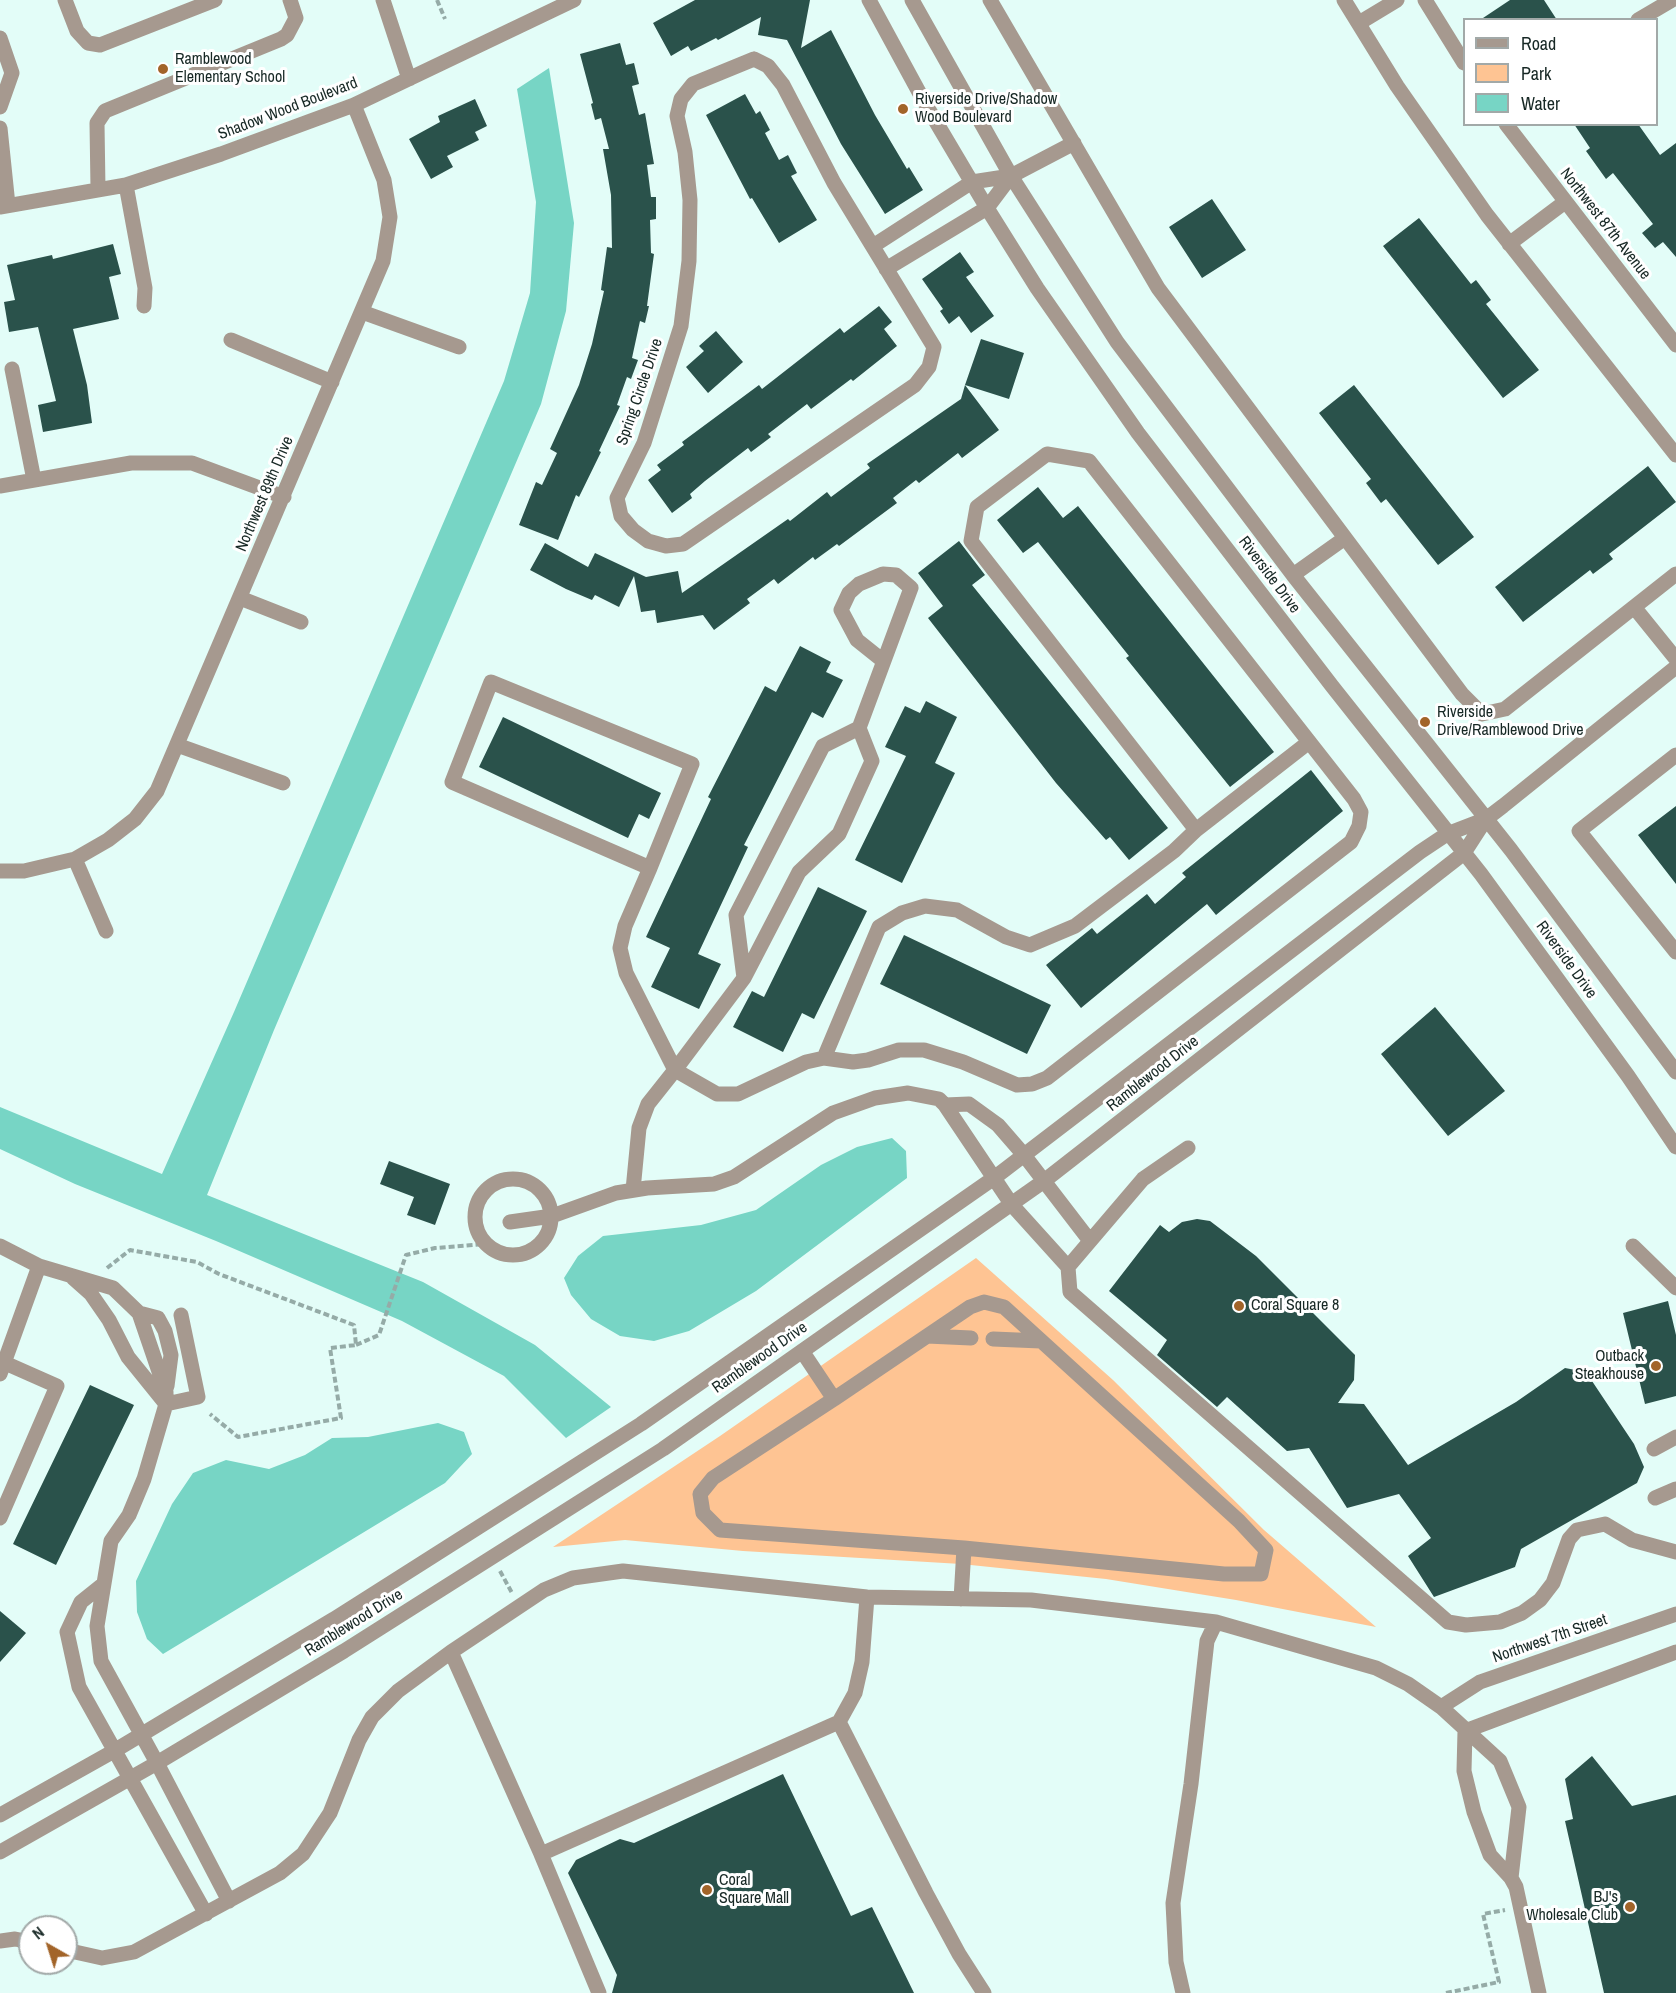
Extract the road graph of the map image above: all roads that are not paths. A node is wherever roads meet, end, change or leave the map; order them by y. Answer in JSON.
{"nodes":[{"id":1,"x":65,"y":0,"type":"edge"},
{"id":2,"x":215,"y":0,"type":"edge"},
{"id":3,"x":290,"y":0,"type":"edge"},
{"id":4,"x":383,"y":0,"type":"edge"},
{"id":5,"x":574,"y":0,"type":"edge"},
{"id":6,"x":869,"y":0,"type":"edge"},
{"id":7,"x":912,"y":0,"type":"edge"},
{"id":8,"x":990,"y":0,"type":"edge"},
{"id":9,"x":1344,"y":0,"type":"edge"},
{"id":10,"x":1398,"y":0,"type":"edge"},
{"id":11,"x":1425,"y":0,"type":"edge"},
{"id":12,"x":1672,"y":0,"type":"edge"},
{"id":13,"x":1641,"y":18,"type":"edge"},
{"id":14,"x":1359,"y":23,"type":"junction"},
{"id":15,"x":0,"y":38,"type":"edge"},
{"id":16,"x":1463,"y":61,"type":"edge"},
{"id":17,"x":409,"y":79,"type":"junction"},
{"id":18,"x":354,"y":105,"type":"junction"},
{"id":19,"x":0,"y":107,"type":"edge"},
{"id":20,"x":1508,"y":126,"type":"edge"},
{"id":21,"x":0,"y":128,"type":"edge"},
{"id":22,"x":1074,"y":143,"type":"junction"},
{"id":23,"x":1011,"y":176,"type":"junction"},
{"id":24,"x":972,"y":182,"type":"junction"},
{"id":25,"x":126,"y":186,"type":"junction"},
{"id":26,"x":98,"y":189,"type":"junction"},
{"id":27,"x":1565,"y":202,"type":"junction"},
{"id":28,"x":4,"y":206,"type":"edge"},
{"id":29,"x":987,"y":208,"type":"junction"},
{"id":30,"x":1509,"y":244,"type":"junction"},
{"id":31,"x":873,"y":246,"type":"junction"},
{"id":32,"x":886,"y":269,"type":"junction"},
{"id":33,"x":144,"y":306,"type":"dead end"},
{"id":34,"x":362,"y":312,"type":"junction"},
{"id":35,"x":231,"y":340,"type":"dead end"},
{"id":36,"x":1676,"y":345,"type":"edge"},
{"id":37,"x":459,"y":347,"type":"dead end"},
{"id":38,"x":12,"y":369,"type":"dead end"},
{"id":39,"x":332,"y":382,"type":"junction"},
{"id":40,"x":1676,"y":455,"type":"edge"},
{"id":41,"x":34,"y":480,"type":"junction"},
{"id":42,"x":0,"y":486,"type":"edge"},
{"id":43,"x":284,"y":497,"type":"junction"},
{"id":44,"x":1345,"y":538,"type":"junction"},
{"id":45,"x":1676,"y":574,"type":"edge"},
{"id":46,"x":1293,"y":575,"type":"junction"},
{"id":47,"x":240,"y":598,"type":"junction"},
{"id":48,"x":1634,"y":607,"type":"junction"},
{"id":49,"x":300,"y":622,"type":"dead end"},
{"id":50,"x":1676,"y":659,"type":"edge"},
{"id":51,"x":882,"y":660,"type":"junction"},
{"id":52,"x":1676,"y":667,"type":"edge"},
{"id":53,"x":859,"y":728,"type":"junction"},
{"id":54,"x":1309,"y":742,"type":"junction"},
{"id":55,"x":177,"y":745,"type":"junction"},
{"id":56,"x":1676,"y":755,"type":"edge"},
{"id":57,"x":283,"y":783,"type":"dead end"},
{"id":58,"x":1486,"y":819,"type":"junction"},
{"id":59,"x":1196,"y":830,"type":"junction"},
{"id":60,"x":1447,"y":834,"type":"junction"},
{"id":61,"x":1464,"y":853,"type":"junction"},
{"id":62,"x":75,"y":859,"type":"junction"},
{"id":63,"x":650,"y":868,"type":"junction"},
{"id":64,"x":0,"y":870,"type":"edge"},
{"id":65,"x":106,"y":931,"type":"dead end"},
{"id":66,"x":1676,"y":952,"type":"edge"},
{"id":67,"x":744,"y":978,"type":"junction"},
{"id":68,"x":824,"y":1058,"type":"junction"},
{"id":69,"x":675,"y":1070,"type":"junction"},
{"id":70,"x":1676,"y":1072,"type":"edge"},
{"id":71,"x":945,"y":1105,"type":"junction"},
{"id":72,"x":1676,"y":1147,"type":"edge"},
{"id":73,"x":1188,"y":1148,"type":"dead end"},
{"id":74,"x":1024,"y":1155,"type":"junction"},
{"id":75,"x":994,"y":1178,"type":"junction"},
{"id":76,"x":1044,"y":1181,"type":"junction"},
{"id":77,"x":633,"y":1190,"type":"junction"},
{"id":78,"x":1012,"y":1205,"type":"junction"},
{"id":79,"x":552,"y":1216,"type":"junction"},
{"id":80,"x":510,"y":1222,"type":"dead end"},
{"id":81,"x":1090,"y":1241,"type":"junction"},
{"id":82,"x":0,"y":1246,"type":"edge"},
{"id":83,"x":1633,"y":1246,"type":"dead end"},
{"id":84,"x":39,"y":1266,"type":"junction"},
{"id":85,"x":1068,"y":1267,"type":"junction"},
{"id":86,"x":69,"y":1274,"type":"junction"},
{"id":87,"x":1676,"y":1288,"type":"edge"},
{"id":88,"x":181,"y":1315,"type":"dead end"},
{"id":89,"x":927,"y":1336,"type":"junction"},
{"id":90,"x":971,"y":1338,"type":"dead end"},
{"id":91,"x":993,"y":1340,"type":"dead end"},
{"id":92,"x":1041,"y":1341,"type":"junction"},
{"id":93,"x":802,"y":1351,"type":"junction"},
{"id":94,"x":2,"y":1368,"type":"edge"},
{"id":95,"x":166,"y":1398,"type":"junction"},
{"id":96,"x":834,"y":1399,"type":"junction"},
{"id":97,"x":1676,"y":1437,"type":"edge"},
{"id":98,"x":1654,"y":1449,"type":"dead end"},
{"id":99,"x":1676,"y":1489,"type":"edge"},
{"id":100,"x":1655,"y":1498,"type":"dead end"},
{"id":101,"x":0,"y":1518,"type":"edge"},
{"id":102,"x":964,"y":1548,"type":"junction"},
{"id":103,"x":1676,"y":1552,"type":"edge"},
{"id":104,"x":101,"y":1586,"type":"junction"},
{"id":105,"x":867,"y":1597,"type":"junction"},
{"id":106,"x":961,"y":1599,"type":"junction"},
{"id":107,"x":1676,"y":1614,"type":"edge"},
{"id":108,"x":1216,"y":1622,"type":"junction"},
{"id":109,"x":451,"y":1652,"type":"junction"},
{"id":110,"x":1676,"y":1652,"type":"edge"},
{"id":111,"x":1441,"y":1707,"type":"junction"},
{"id":112,"x":839,"y":1722,"type":"junction"},
{"id":113,"x":1465,"y":1731,"type":"junction"},
{"id":114,"x":140,"y":1736,"type":"junction"},
{"id":115,"x":114,"y":1751,"type":"junction"},
{"id":116,"x":157,"y":1763,"type":"junction"},
{"id":117,"x":130,"y":1778,"type":"junction"},
{"id":118,"x":0,"y":1815,"type":"edge"},
{"id":119,"x":0,"y":1852,"type":"edge"},
{"id":120,"x":542,"y":1854,"type":"junction"},
{"id":121,"x":1511,"y":1878,"type":"junction"},
{"id":122,"x":229,"y":1901,"type":"junction"},
{"id":123,"x":206,"y":1914,"type":"junction"},
{"id":124,"x":18,"y":1940,"type":"edge"},
{"id":125,"x":0,"y":1941,"type":"edge"},
{"id":126,"x":78,"y":1953,"type":"edge"},
{"id":127,"x":599,"y":1993,"type":"edge"},
{"id":128,"x":984,"y":1993,"type":"edge"},
{"id":129,"x":1183,"y":1993,"type":"edge"},
{"id":130,"x":1539,"y":1993,"type":"edge"}],
"edges":[{"from":1,"to":2,"type":"street"},
{"from":3,"to":26,"type":"street"},
{"from":4,"to":17,"type":"street"},
{"from":5,"to":17,"type":"street","name":"Shadow Wood Boulevard"},
{"from":6,"to":24,"type":"street","name":"Riverside Drive"},
{"from":7,"to":23,"type":"street","name":"Riverside Drive"},
{"from":8,"to":22,"type":"street"},
{"from":9,"to":14,"type":"street"},
{"from":10,"to":14,"type":"street"},
{"from":11,"to":16,"type":"street"},
{"from":12,"to":13,"type":"street"},
{"from":14,"to":30,"type":"street"},
{"from":15,"to":19,"type":"street"},
{"from":17,"to":18,"type":"street","name":"Shadow Wood Boulevard"},
{"from":18,"to":25,"type":"street","name":"Shadow Wood Boulevard"},
{"from":18,"to":34,"type":"street","name":"Northwest 89th Drive"},
{"from":20,"to":27,"type":"street","name":"Northwest 87th Avenue"},
{"from":21,"to":28,"type":"street"},
{"from":22,"to":23,"type":"street"},
{"from":22,"to":44,"type":"street"},
{"from":23,"to":24,"type":"street"},
{"from":23,"to":29,"type":"street"},
{"from":23,"to":46,"type":"street","name":"Riverside Drive"},
{"from":24,"to":29,"type":"street","name":"Riverside Drive"},
{"from":24,"to":31,"type":"street"},
{"from":25,"to":26,"type":"street","name":"Shadow Wood Boulevard"},
{"from":25,"to":33,"type":"street"},
{"from":26,"to":28,"type":"street","name":"Shadow Wood Boulevard"},
{"from":27,"to":30,"type":"street"},
{"from":27,"to":36,"type":"street","name":"Northwest 87th Avenue"},
{"from":29,"to":32,"type":"street"},
{"from":29,"to":60,"type":"street","name":"Riverside Drive"},
{"from":30,"to":40,"type":"street"},
{"from":31,"to":32,"type":"street","name":"Spring Circle Drive"},
{"from":31,"to":32,"type":"street","name":"Spring Circle Drive"},
{"from":34,"to":37,"type":"street"},
{"from":34,"to":39,"type":"street","name":"Northwest 89th Drive"},
{"from":35,"to":39,"type":"street"},
{"from":38,"to":41,"type":"street"},
{"from":39,"to":43,"type":"street","name":"Northwest 89th Drive"},
{"from":41,"to":42,"type":"street"},
{"from":41,"to":43,"type":"street"},
{"from":43,"to":47,"type":"street","name":"Northwest 89th Drive"},
{"from":44,"to":46,"type":"street"},
{"from":44,"to":48,"type":"street"},
{"from":45,"to":48,"type":"street"},
{"from":46,"to":58,"type":"street","name":"Riverside Drive"},
{"from":47,"to":49,"type":"street"},
{"from":47,"to":55,"type":"street","name":"Northwest 89th Drive"},
{"from":48,"to":50,"type":"street"},
{"from":51,"to":51,"type":"street"},
{"from":51,"to":53,"type":"street"},
{"from":52,"to":58,"type":"street","name":"Ramblewood Drive"},
{"from":53,"to":67,"type":"street"},
{"from":53,"to":67,"type":"street"},
{"from":54,"to":59,"type":"street"},
{"from":54,"to":59,"type":"street"},
{"from":54,"to":68,"type":"street"},
{"from":55,"to":57,"type":"street"},
{"from":55,"to":62,"type":"street","name":"Northwest 89th Drive"},
{"from":56,"to":66,"type":"street"},
{"from":58,"to":60,"type":"street","name":"Ramblewood Drive"},
{"from":58,"to":61,"type":"street","name":"Ramblewood Drive"},
{"from":58,"to":70,"type":"street","name":"Riverside Drive"},
{"from":59,"to":68,"type":"street"},
{"from":60,"to":61,"type":"street","name":"Riverside Drive"},
{"from":60,"to":74,"type":"street","name":"Ramblewood Drive"},
{"from":61,"to":72,"type":"street","name":"Riverside Drive"},
{"from":61,"to":76,"type":"street","name":"Ramblewood Drive"},
{"from":62,"to":64,"type":"street","name":"Northwest 89th Drive"},
{"from":62,"to":65,"type":"street"},
{"from":63,"to":63,"type":"street"},
{"from":63,"to":69,"type":"street"},
{"from":67,"to":69,"type":"street"},
{"from":68,"to":69,"type":"street"},
{"from":69,"to":77,"type":"street"},
{"from":71,"to":74,"type":"street"},
{"from":71,"to":75,"type":"street"},
{"from":71,"to":77,"type":"street"},
{"from":73,"to":81,"type":"street"},
{"from":74,"to":75,"type":"street","name":"Ramblewood Drive"},
{"from":74,"to":76,"type":"street"},
{"from":75,"to":78,"type":"street"},
{"from":75,"to":114,"type":"street","name":"Ramblewood Drive"},
{"from":76,"to":78,"type":"street","name":"Ramblewood Drive"},
{"from":76,"to":81,"type":"street"},
{"from":77,"to":79,"type":"street"},
{"from":78,"to":85,"type":"street"},
{"from":78,"to":93,"type":"street","name":"Ramblewood Drive"},
{"from":79,"to":79,"type":"street"},
{"from":79,"to":80,"type":"street"},
{"from":81,"to":85,"type":"street"},
{"from":82,"to":84,"type":"street"},
{"from":83,"to":87,"type":"street"},
{"from":84,"to":86,"type":"street"},
{"from":84,"to":94,"type":"street"},
{"from":85,"to":103,"type":"street"},
{"from":86,"to":95,"type":"street"},
{"from":86,"to":95,"type":"street"},
{"from":88,"to":95,"type":"street"},
{"from":89,"to":90,"type":"street"},
{"from":89,"to":92,"type":"street"},
{"from":89,"to":96,"type":"street"},
{"from":91,"to":92,"type":"street"},
{"from":92,"to":102,"type":"street"},
{"from":93,"to":96,"type":"street"},
{"from":93,"to":116,"type":"street","name":"Ramblewood Drive"},
{"from":94,"to":101,"type":"street"},
{"from":95,"to":104,"type":"street"},
{"from":96,"to":102,"type":"street"},
{"from":97,"to":98,"type":"street"},
{"from":99,"to":100,"type":"street"},
{"from":102,"to":106,"type":"street"},
{"from":104,"to":114,"type":"street"},
{"from":104,"to":115,"type":"street"},
{"from":105,"to":106,"type":"street"},
{"from":105,"to":109,"type":"street"},
{"from":105,"to":112,"type":"street"},
{"from":106,"to":108,"type":"street"},
{"from":107,"to":111,"type":"street","name":"Northwest 7th Street"},
{"from":108,"to":111,"type":"street"},
{"from":108,"to":129,"type":"street"},
{"from":109,"to":120,"type":"street"},
{"from":109,"to":122,"type":"street"},
{"from":110,"to":113,"type":"street"},
{"from":111,"to":113,"type":"street"},
{"from":112,"to":120,"type":"street"},
{"from":112,"to":128,"type":"street"},
{"from":113,"to":121,"type":"street"},
{"from":113,"to":121,"type":"street"},
{"from":114,"to":115,"type":"street","name":"Ramblewood Drive"},
{"from":114,"to":116,"type":"street"},
{"from":115,"to":117,"type":"street"},
{"from":115,"to":118,"type":"street","name":"Ramblewood Drive"},
{"from":116,"to":117,"type":"street","name":"Ramblewood Drive"},
{"from":116,"to":122,"type":"street"},
{"from":117,"to":119,"type":"street","name":"Ramblewood Drive"},
{"from":117,"to":123,"type":"street"},
{"from":120,"to":127,"type":"street"},
{"from":121,"to":130,"type":"street"},
{"from":122,"to":123,"type":"street"},
{"from":123,"to":126,"type":"street"},
{"from":124,"to":125,"type":"street"}]}
